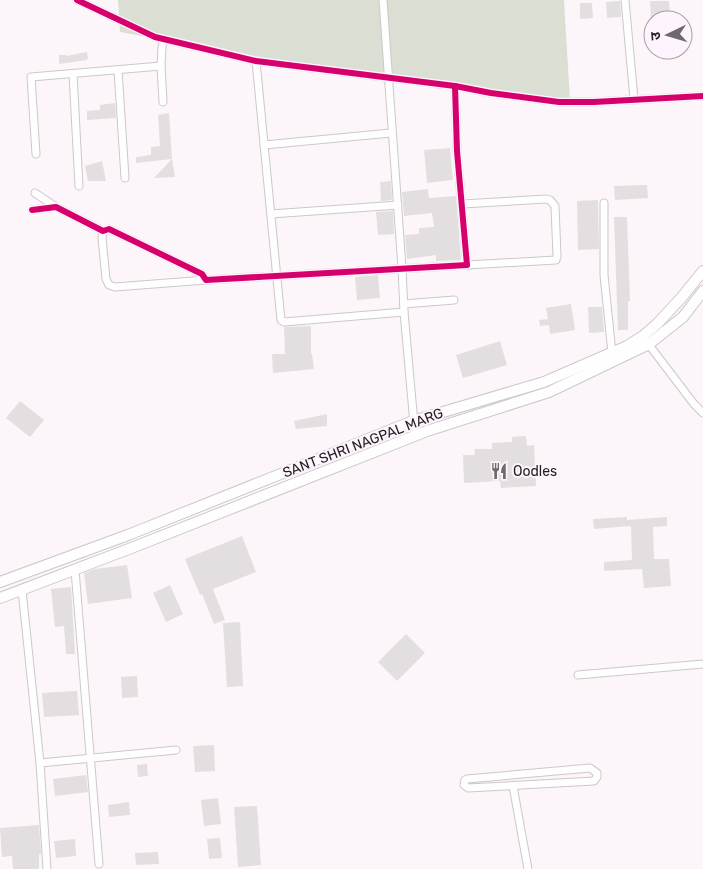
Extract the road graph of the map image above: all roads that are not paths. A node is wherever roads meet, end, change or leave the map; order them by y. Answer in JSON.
{"nodes":[{"id":1,"x":77,"y":0,"type":"edge"},
{"id":2,"x":382,"y":0,"type":"edge"},
{"id":3,"x":625,"y":0,"type":"edge"},
{"id":4,"x":85,"y":2,"type":"edge"},
{"id":5,"x":164,"y":39,"type":"junction"},
{"id":6,"x":256,"y":61,"type":"junction"},
{"id":7,"x":161,"y":66,"type":"junction"},
{"id":8,"x":118,"y":70,"type":"junction"},
{"id":9,"x":73,"y":74,"type":"junction"},
{"id":10,"x":388,"y":78,"type":"junction"},
{"id":11,"x":455,"y":86,"type":"junction"},
{"id":12,"x":703,"y":96,"type":"edge"},
{"id":13,"x":634,"y":98,"type":"junction"},
{"id":14,"x":163,"y":102,"type":"dead end"},
{"id":15,"x":391,"y":133,"type":"junction"},
{"id":16,"x":264,"y":145,"type":"junction"},
{"id":17,"x":36,"y":154,"type":"dead end"},
{"id":18,"x":125,"y":178,"type":"dead end"},
{"id":19,"x":80,"y":186,"type":"dead end"},
{"id":20,"x":34,"y":193,"type":"dead end"},
{"id":21,"x":604,"y":203,"type":"dead end"},
{"id":22,"x":462,"y":204,"type":"junction"},
{"id":23,"x":398,"y":205,"type":"junction"},
{"id":24,"x":56,"y":207,"type":"junction"},
{"id":25,"x":32,"y":210,"type":"dead end"},
{"id":26,"x":271,"y":214,"type":"junction"},
{"id":27,"x":103,"y":231,"type":"junction"},
{"id":28,"x":467,"y":265,"type":"junction"},
{"id":29,"x":402,"y":268,"type":"junction"},
{"id":30,"x":703,"y":271,"type":"edge"},
{"id":31,"x":276,"y":278,"type":"junction"},
{"id":32,"x":206,"y":280,"type":"junction"},
{"id":33,"x":703,"y":291,"type":"edge"},
{"id":34,"x":454,"y":300,"type":"dead end"},
{"id":35,"x":404,"y":308,"type":"junction"},
{"id":36,"x":646,"y":340,"type":"junction"},
{"id":37,"x":612,"y":352,"type":"junction"},
{"id":38,"x":703,"y":414,"type":"edge"},
{"id":39,"x":413,"y":421,"type":"junction"},
{"id":40,"x":415,"y":436,"type":"junction"},
{"id":41,"x":94,"y":548,"type":"junction"},
{"id":42,"x":98,"y":561,"type":"junction"},
{"id":43,"x":75,"y":570,"type":"junction"},
{"id":44,"x":0,"y":582,"type":"edge"},
{"id":45,"x":22,"y":590,"type":"junction"},
{"id":46,"x":0,"y":598,"type":"edge"},
{"id":47,"x":703,"y":664,"type":"edge"},
{"id":48,"x":578,"y":675,"type":"dead end"},
{"id":49,"x":176,"y":750,"type":"dead end"},
{"id":50,"x":91,"y":757,"type":"junction"},
{"id":51,"x":40,"y":763,"type":"junction"},
{"id":52,"x":513,"y":786,"type":"junction"},
{"id":53,"x":99,"y":864,"type":"dead end"},
{"id":54,"x":47,"y":869,"type":"edge"},
{"id":55,"x":528,"y":869,"type":"edge"}],
"edges":[{"from":1,"to":4,"type":"street"},
{"from":2,"to":10,"type":"street"},
{"from":3,"to":13,"type":"street"},
{"from":4,"to":5,"type":"street"},
{"from":5,"to":6,"type":"street"},
{"from":5,"to":7,"type":"street"},
{"from":6,"to":10,"type":"street"},
{"from":6,"to":16,"type":"street"},
{"from":7,"to":8,"type":"street"},
{"from":7,"to":14,"type":"street"},
{"from":8,"to":9,"type":"street"},
{"from":8,"to":18,"type":"street"},
{"from":9,"to":17,"type":"street"},
{"from":9,"to":19,"type":"street"},
{"from":10,"to":11,"type":"street"},
{"from":10,"to":15,"type":"street"},
{"from":11,"to":13,"type":"street"},
{"from":11,"to":22,"type":"street"},
{"from":12,"to":13,"type":"street"},
{"from":15,"to":16,"type":"street"},
{"from":15,"to":23,"type":"street"},
{"from":16,"to":26,"type":"street"},
{"from":20,"to":24,"type":"street"},
{"from":21,"to":37,"type":"street"},
{"from":22,"to":28,"type":"street"},
{"from":22,"to":28,"type":"street"},
{"from":23,"to":26,"type":"street"},
{"from":23,"to":29,"type":"street"},
{"from":24,"to":25,"type":"street"},
{"from":24,"to":27,"type":"street"},
{"from":26,"to":31,"type":"street"},
{"from":27,"to":32,"type":"street"},
{"from":27,"to":32,"type":"street"},
{"from":28,"to":29,"type":"street"},
{"from":29,"to":31,"type":"street"},
{"from":29,"to":35,"type":"street"},
{"from":30,"to":36,"type":"main road","name":"SANT SHRI NAGPAL MARG"},
{"from":31,"to":32,"type":"street"},
{"from":31,"to":35,"type":"street"},
{"from":33,"to":36,"type":"main road","name":"SANT SHRI NAGPAL MARG"},
{"from":34,"to":35,"type":"street"},
{"from":35,"to":39,"type":"street"},
{"from":36,"to":37,"type":"main road","name":"SANT SHRI NAGPAL MARG"},
{"from":36,"to":38,"type":"street"},
{"from":36,"to":40,"type":"main road","name":"SANT SHRI NAGPAL MARG"},
{"from":37,"to":39,"type":"main road","name":"SANT SHRI NAGPAL MARG"},
{"from":39,"to":40,"type":"street"},
{"from":39,"to":41,"type":"main road","name":"SANT SHRI NAGPAL MARG"},
{"from":40,"to":42,"type":"main road","name":"SANT SHRI NAGPAL MARG"},
{"from":41,"to":42,"type":"main road"},
{"from":41,"to":44,"type":"main road","name":"SANT SHRI NAGPAL MARG"},
{"from":42,"to":43,"type":"main road","name":"SANT SHRI NAGPAL MARG"},
{"from":43,"to":45,"type":"main road","name":"SANT SHRI NAGPAL MARG"},
{"from":43,"to":50,"type":"street"},
{"from":45,"to":46,"type":"main road","name":"SANT SHRI NAGPAL MARG"},
{"from":45,"to":51,"type":"street"},
{"from":47,"to":48,"type":"street"},
{"from":49,"to":50,"type":"street"},
{"from":50,"to":51,"type":"street"},
{"from":50,"to":53,"type":"street"},
{"from":51,"to":54,"type":"street"},
{"from":52,"to":52,"type":"street"},
{"from":52,"to":55,"type":"street"}]}
